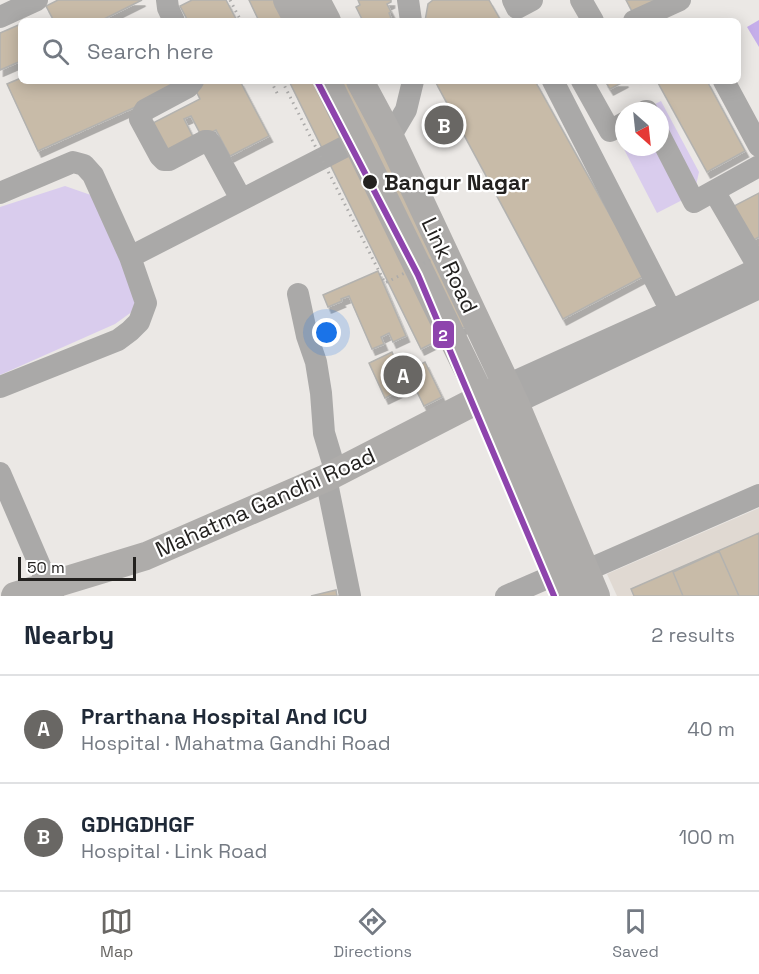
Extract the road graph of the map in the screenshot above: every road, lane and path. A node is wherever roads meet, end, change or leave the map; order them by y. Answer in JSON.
{"nodes":[{"id":1,"x":38,"y":0,"type":"edge"},
{"id":2,"x":167,"y":0,"type":"edge"},
{"id":3,"x":230,"y":0,"type":"edge"},
{"id":4,"x":287,"y":0,"type":"edge"},
{"id":5,"x":316,"y":0,"type":"edge"},
{"id":6,"x":408,"y":0,"type":"edge"},
{"id":7,"x":513,"y":0,"type":"edge"},
{"id":8,"x":532,"y":0,"type":"edge"},
{"id":9,"x":581,"y":0,"type":"edge"},
{"id":10,"x":680,"y":0,"type":"edge"},
{"id":11,"x":0,"y":17,"type":"edge"},
{"id":12,"x":173,"y":18,"type":"edge"},
{"id":13,"x":239,"y":18,"type":"edge"},
{"id":14,"x":296,"y":18,"type":"edge"},
{"id":15,"x":325,"y":18,"type":"edge"},
{"id":16,"x":411,"y":18,"type":"edge"},
{"id":17,"x":590,"y":18,"type":"edge"},
{"id":18,"x":648,"y":18,"type":"edge"},
{"id":19,"x":190,"y":84,"type":"edge"},
{"id":20,"x":272,"y":84,"type":"edge"},
{"id":21,"x":284,"y":84,"type":"edge"},
{"id":22,"x":328,"y":84,"type":"edge"},
{"id":23,"x":362,"y":84,"type":"edge"},
{"id":24,"x":412,"y":84,"type":"edge"},
{"id":25,"x":555,"y":84,"type":"edge"},
{"id":26,"x":584,"y":84,"type":"edge"},
{"id":27,"x":726,"y":84,"type":"edge"},
{"id":28,"x":279,"y":97,"type":"dead end"},
{"id":29,"x":615,"y":128,"type":"edge"},
{"id":30,"x":390,"y":137,"type":"junction"},
{"id":31,"x":356,"y":141,"type":"junction"},
{"id":32,"x":759,"y":146,"type":"edge"},
{"id":33,"x":669,"y":153,"type":"edge"},
{"id":34,"x":759,"y":166,"type":"edge"},
{"id":35,"x":714,"y":191,"type":"junction"},
{"id":36,"x":0,"y":193,"type":"edge"},
{"id":37,"x":241,"y":199,"type":"junction"},
{"id":38,"x":452,"y":249,"type":"dead end"},
{"id":39,"x":130,"y":256,"type":"junction"},
{"id":40,"x":759,"y":268,"type":"edge"},
{"id":41,"x":759,"y":288,"type":"edge"},
{"id":42,"x":298,"y":294,"type":"dead end"},
{"id":43,"x":671,"y":311,"type":"junction"},
{"id":44,"x":0,"y":387,"type":"edge"},
{"id":45,"x":511,"y":394,"type":"junction"},
{"id":46,"x":486,"y":406,"type":"junction"},
{"id":47,"x":0,"y":473,"type":"edge"},
{"id":48,"x":331,"y":481,"type":"junction"},
{"id":49,"x":759,"y":495,"type":"edge"},
{"id":50,"x":577,"y":584,"type":"edge"},
{"id":51,"x":51,"y":591,"type":"edge"},
{"id":52,"x":15,"y":596,"type":"edge"},
{"id":53,"x":75,"y":596,"type":"edge"},
{"id":54,"x":350,"y":596,"type":"edge"},
{"id":55,"x":506,"y":596,"type":"edge"}],
"edges":[{"from":1,"to":11,"type":"street"},
{"from":2,"to":12,"type":"street"},
{"from":3,"to":13,"type":"path"},
{"from":4,"to":14,"type":"main road"},
{"from":5,"to":15,"type":"main road"},
{"from":6,"to":16,"type":"street"},
{"from":7,"to":8,"type":"street"},
{"from":9,"to":17,"type":"street"},
{"from":10,"to":18,"type":"street"},
{"from":19,"to":37,"type":"street"},
{"from":20,"to":28,"type":"path"},
{"from":21,"to":38,"type":"path","bridge":true},
{"from":22,"to":31,"type":"main road","name":"Link Road"},
{"from":23,"to":30,"type":"main road","name":"Link Road"},
{"from":24,"to":30,"type":"street"},
{"from":25,"to":43,"type":"street"},
{"from":26,"to":29,"type":"street"},
{"from":27,"to":32,"type":"street"},
{"from":30,"to":45,"type":"main road","name":"Link Road"},
{"from":31,"to":37,"type":"street"},
{"from":31,"to":46,"type":"main road","name":"Link Road"},
{"from":33,"to":35,"type":"street"},
{"from":34,"to":35,"type":"street"},
{"from":35,"to":40,"type":"street"},
{"from":36,"to":39,"type":"street"},
{"from":37,"to":39,"type":"street"},
{"from":39,"to":44,"type":"street"},
{"from":40,"to":43,"type":"street"},
{"from":41,"to":45,"type":"street"},
{"from":42,"to":48,"type":"street"},
{"from":43,"to":45,"type":"street"},
{"from":45,"to":46,"type":"main road","name":"Mahatma Gandhi Road"},
{"from":45,"to":50,"type":"main road","name":"Link Road"},
{"from":46,"to":48,"type":"main road","name":"Mahatma Gandhi Road"},
{"from":46,"to":50,"type":"main road","name":"Link Road"},
{"from":47,"to":51,"type":"street"},
{"from":48,"to":51,"type":"main road","name":"Mahatma Gandhi Road"},
{"from":48,"to":53,"type":"main road","name":"Mahatma Gandhi Road"},
{"from":48,"to":54,"type":"street"},
{"from":49,"to":50,"type":"street"},
{"from":50,"to":55,"type":"street"},
{"from":51,"to":52,"type":"main road","name":"Mahatma Gandhi Road"}]}
